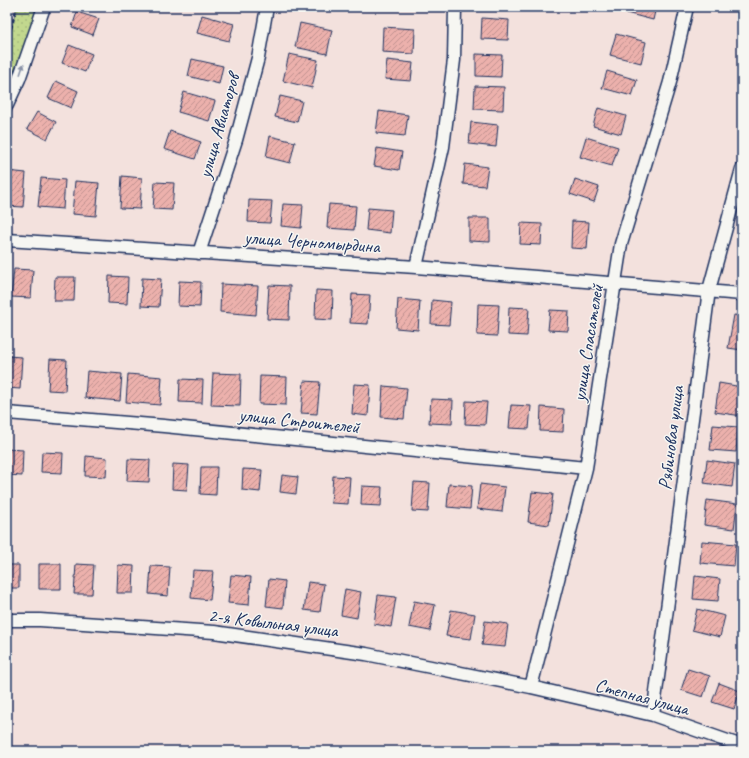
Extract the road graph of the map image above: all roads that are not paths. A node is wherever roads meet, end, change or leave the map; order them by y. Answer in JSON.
{"nodes":[{"id":1,"x":44,"y":7,"type":"edge"},
{"id":2,"x":267,"y":7,"type":"edge"},
{"id":3,"x":455,"y":7,"type":"edge"},
{"id":4,"x":687,"y":7,"type":"edge"},
{"id":5,"x":7,"y":105,"type":"edge"},
{"id":6,"x":742,"y":169,"type":"edge"},
{"id":7,"x":7,"y":240,"type":"edge"},
{"id":8,"x":199,"y":253,"type":"junction"},
{"id":9,"x":416,"y":267,"type":"junction"},
{"id":10,"x":615,"y":283,"type":"junction"},
{"id":11,"x":709,"y":290,"type":"junction"},
{"id":12,"x":742,"y":294,"type":"edge"},
{"id":13,"x":7,"y":413,"type":"edge"},
{"id":14,"x":586,"y":468,"type":"junction"},
{"id":15,"x":7,"y":620,"type":"edge"},
{"id":16,"x":531,"y":687,"type":"junction"},
{"id":17,"x":653,"y":715,"type":"junction"},
{"id":18,"x":742,"y":746,"type":"edge"}],
"edges":[{"from":5,"to":1,"type":"street","one_way":true},
{"from":2,"to":8,"type":"street","name":"улица Авиаторов"},
{"from":3,"to":9,"type":"street"},
{"from":4,"to":10,"type":"street","name":"улица Спасателей"},
{"from":6,"to":11,"type":"street","name":"Рябиновая улица"},
{"from":7,"to":8,"type":"street","name":"улица Черномырдина"},
{"from":8,"to":9,"type":"street","name":"улица Черномырдина"},
{"from":9,"to":10,"type":"street","name":"улица Черномырдина"},
{"from":10,"to":11,"type":"street","name":"улица Черномырдина"},
{"from":10,"to":14,"type":"street","name":"улица Спасателей"},
{"from":11,"to":12,"type":"street","name":"улица Черномырдина"},
{"from":11,"to":17,"type":"street","name":"Рябиновая улица"},
{"from":13,"to":14,"type":"street","name":"улица Строителей"},
{"from":14,"to":16,"type":"street","name":"улица Спасателей"},
{"from":15,"to":16,"type":"street","name":"2-я Ковыльная улица"},
{"from":16,"to":17,"type":"street","name":"Степная улица"},
{"from":17,"to":18,"type":"street","name":"Степная улица"}]}
